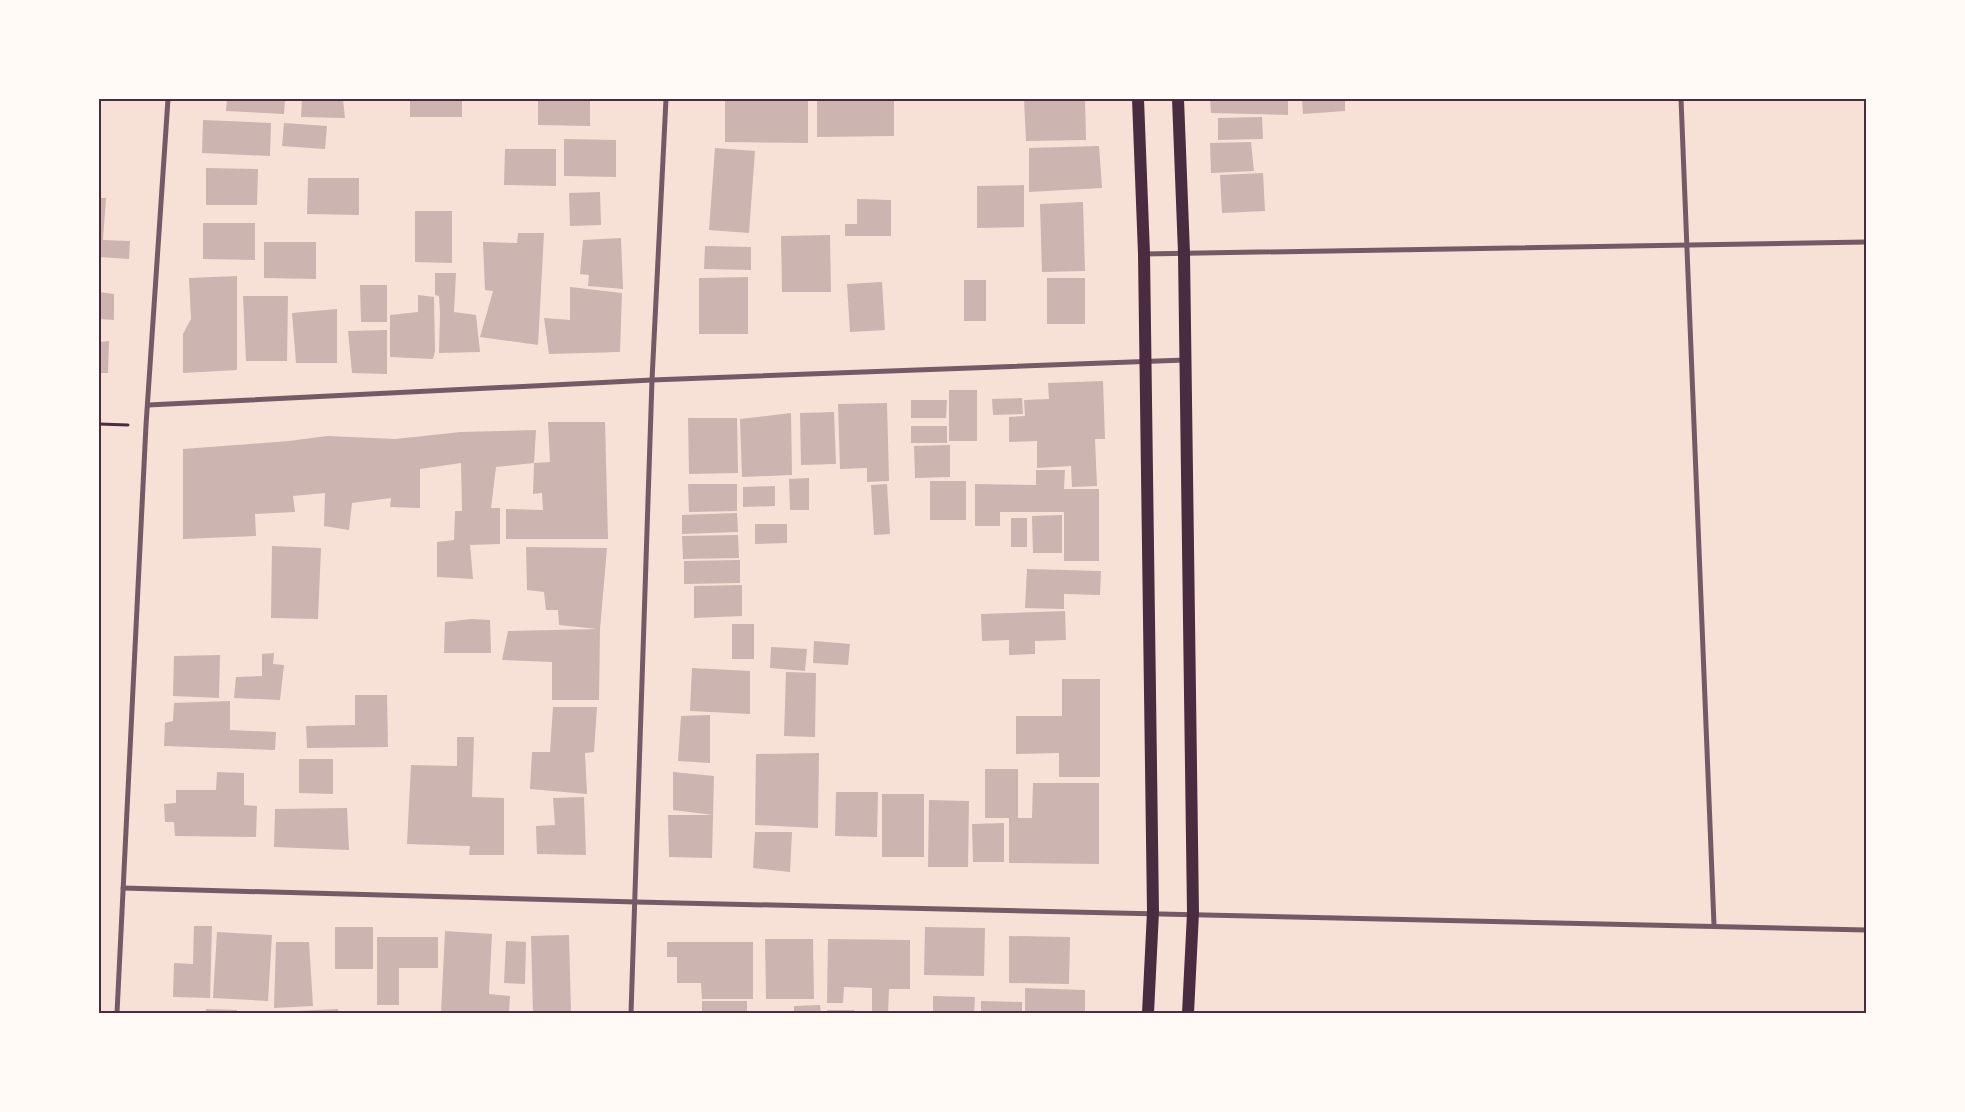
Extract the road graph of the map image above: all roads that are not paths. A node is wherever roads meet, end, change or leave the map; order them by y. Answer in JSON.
{"nodes":[{"id":1,"x":168,"y":99,"type":"edge"},
{"id":2,"x":666,"y":99,"type":"edge"},
{"id":3,"x":1138,"y":99,"type":"edge"},
{"id":4,"x":1178,"y":99,"type":"edge"},
{"id":5,"x":1681,"y":99,"type":"edge"},
{"id":6,"x":1866,"y":242,"type":"edge"},
{"id":7,"x":1687,"y":246,"type":"junction"},
{"id":8,"x":1184,"y":253,"type":"junction"},
{"id":9,"x":1144,"y":254,"type":"junction"},
{"id":10,"x":1145,"y":360,"type":"junction"},
{"id":11,"x":1184,"y":360,"type":"junction"},
{"id":12,"x":652,"y":380,"type":"junction"},
{"id":13,"x":148,"y":405,"type":"junction"},
{"id":14,"x":123,"y":888,"type":"junction"},
{"id":15,"x":636,"y":902,"type":"junction"},
{"id":16,"x":1153,"y":912,"type":"junction"},
{"id":17,"x":1193,"y":913,"type":"junction"},
{"id":18,"x":1714,"y":925,"type":"junction"},
{"id":19,"x":1866,"y":930,"type":"edge"},
{"id":20,"x":117,"y":1013,"type":"edge"},
{"id":21,"x":631,"y":1013,"type":"edge"},
{"id":22,"x":1148,"y":1013,"type":"edge"},
{"id":23,"x":1188,"y":1013,"type":"edge"}],
"edges":[{"from":1,"to":13,"type":"street"},
{"from":2,"to":12,"type":"street"},
{"from":3,"to":9,"type":"main road"},
{"from":4,"to":8,"type":"main road"},
{"from":5,"to":7,"type":"street"},
{"from":6,"to":7,"type":"street"},
{"from":7,"to":8,"type":"street"},
{"from":7,"to":18,"type":"street"},
{"from":8,"to":9,"type":"street"},
{"from":8,"to":11,"type":"main road"},
{"from":9,"to":10,"type":"main road"},
{"from":10,"to":11,"type":"street"},
{"from":10,"to":12,"type":"street"},
{"from":10,"to":16,"type":"main road"},
{"from":11,"to":17,"type":"main road"},
{"from":12,"to":13,"type":"street"},
{"from":12,"to":15,"type":"street"},
{"from":13,"to":14,"type":"street"},
{"from":14,"to":15,"type":"street"},
{"from":14,"to":20,"type":"street"},
{"from":15,"to":16,"type":"street"},
{"from":15,"to":21,"type":"street"},
{"from":16,"to":17,"type":"street"},
{"from":16,"to":22,"type":"main road"},
{"from":17,"to":18,"type":"street"},
{"from":17,"to":23,"type":"main road"},
{"from":18,"to":19,"type":"street"}]}
